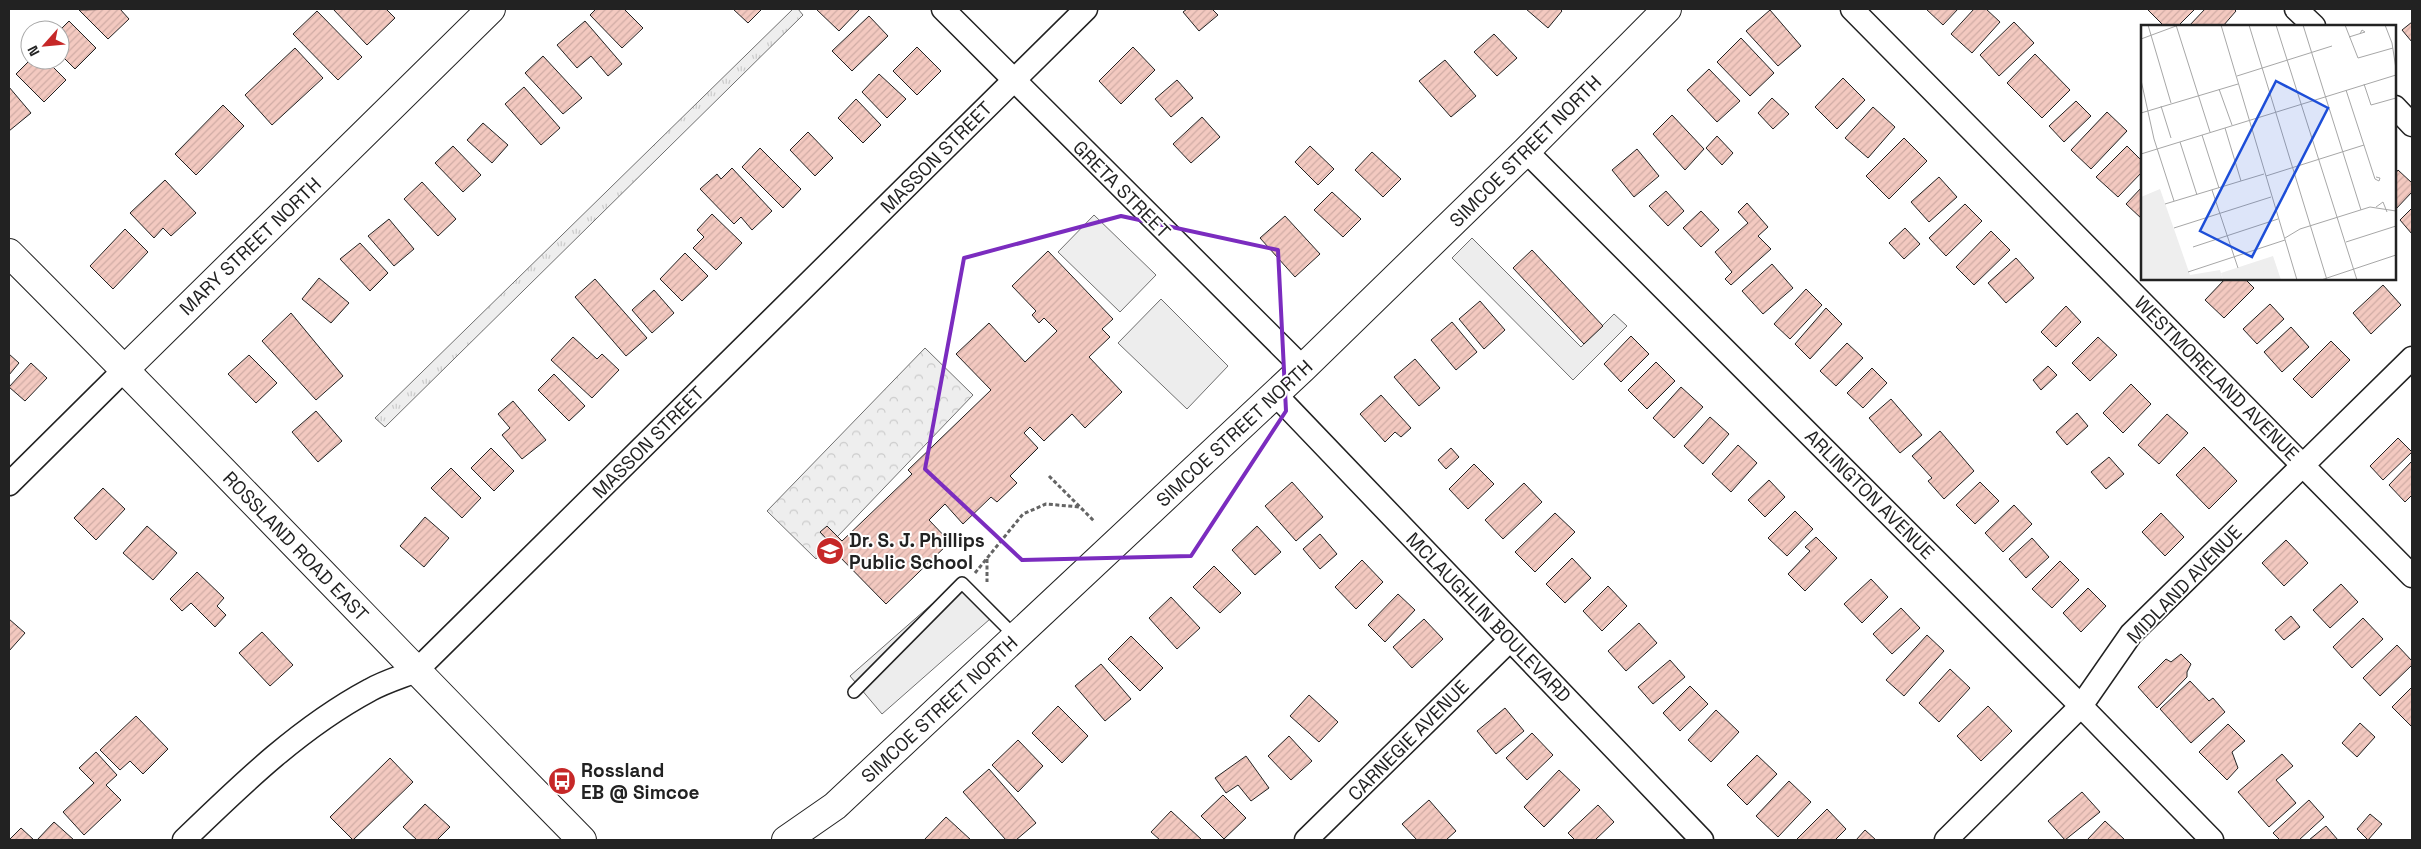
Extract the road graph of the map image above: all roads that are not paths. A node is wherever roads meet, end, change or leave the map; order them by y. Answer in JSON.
{"nodes":[{"id":1,"x":491,"y":9,"type":"edge"},
{"id":2,"x":943,"y":9,"type":"edge"},
{"id":3,"x":1086,"y":9,"type":"edge"},
{"id":4,"x":1667,"y":9,"type":"edge"},
{"id":5,"x":1852,"y":9,"type":"edge"},
{"id":6,"x":2296,"y":9,"type":"edge"},
{"id":7,"x":2313,"y":25,"type":"edge"},
{"id":8,"x":1013,"y":81,"type":"junction"},
{"id":9,"x":2396,"y":108,"type":"edge"},
{"id":10,"x":2412,"y":125,"type":"edge"},
{"id":11,"x":1526,"y":151,"type":"junction"},
{"id":12,"x":9,"y":253,"type":"edge"},
{"id":13,"x":2412,"y":358,"type":"edge"},
{"id":14,"x":124,"y":368,"type":"junction"},
{"id":15,"x":1303,"y":368,"type":"junction"},
{"id":16,"x":1275,"y":394,"type":"junction"},
{"id":17,"x":2302,"y":464,"type":"junction"},
{"id":18,"x":9,"y":484,"type":"edge"},
{"id":19,"x":2412,"y":576,"type":"edge"},
{"id":20,"x":1017,"y":638,"type":"junction"},
{"id":21,"x":1510,"y":640,"type":"junction"},
{"id":22,"x":416,"y":671,"type":"junction"},
{"id":23,"x":854,"y":692,"type":"dead end"},
{"id":24,"x":2081,"y":706,"type":"junction"},
{"id":25,"x":184,"y":840,"type":"edge"},
{"id":26,"x":582,"y":840,"type":"edge"},
{"id":27,"x":786,"y":840,"type":"edge"},
{"id":28,"x":1306,"y":840,"type":"edge"},
{"id":29,"x":1702,"y":840,"type":"edge"},
{"id":30,"x":1946,"y":840,"type":"edge"},
{"id":31,"x":2212,"y":840,"type":"edge"}],
"edges":[{"from":1,"to":14,"type":"main road","name":"MARY STREET NORTH"},
{"from":2,"to":8,"type":"street","name":"GRETA STREET"},
{"from":3,"to":8,"type":"street","name":"MASSON STREET"},
{"from":4,"to":11,"type":"main road","name":"SIMCOE STREET NORTH"},
{"from":5,"to":17,"type":"street","name":"WESTMORELAND AVENUE"},
{"from":6,"to":7,"type":"street"},
{"from":8,"to":15,"type":"street","name":"GRETA STREET"},
{"from":8,"to":22,"type":"street","name":"MASSON STREET"},
{"from":9,"to":10,"type":"street"},
{"from":11,"to":15,"type":"main road","name":"SIMCOE STREET NORTH"},
{"from":11,"to":24,"type":"street","name":"ARLINGTON AVENUE"},
{"from":12,"to":14,"type":"main road","name":"ROSSLAND ROAD EAST"},
{"from":13,"to":17,"type":"street","name":"MIDLAND AVENUE"},
{"from":14,"to":18,"type":"street","name":"MARY STREET NORTH"},
{"from":14,"to":22,"type":"main road","name":"ROSSLAND ROAD EAST"},
{"from":15,"to":16,"type":"main road","name":"SIMCOE STREET NORTH"},
{"from":16,"to":20,"type":"main road","name":"SIMCOE STREET NORTH"},
{"from":16,"to":21,"type":"street","name":"MCLAUGHLIN BOULEVARD"},
{"from":17,"to":19,"type":"street","name":"WESTMORELAND AVENUE"},
{"from":17,"to":24,"type":"street","name":"MIDLAND AVENUE"},
{"from":20,"to":23,"type":"lane"},
{"from":20,"to":27,"type":"main road","name":"SIMCOE STREET NORTH"},
{"from":21,"to":28,"type":"street","name":"CARNEGIE AVENUE"},
{"from":21,"to":29,"type":"street","name":"MCLAUGHLIN BOULEVARD"},
{"from":22,"to":25,"type":"street","name":"MASSON STREET"},
{"from":22,"to":26,"type":"main road","name":"ROSSLAND ROAD EAST"},
{"from":24,"to":30,"type":"street","name":"MIDLAND AVENUE"},
{"from":24,"to":31,"type":"street","name":"ARLINGTON AVENUE"}]}
